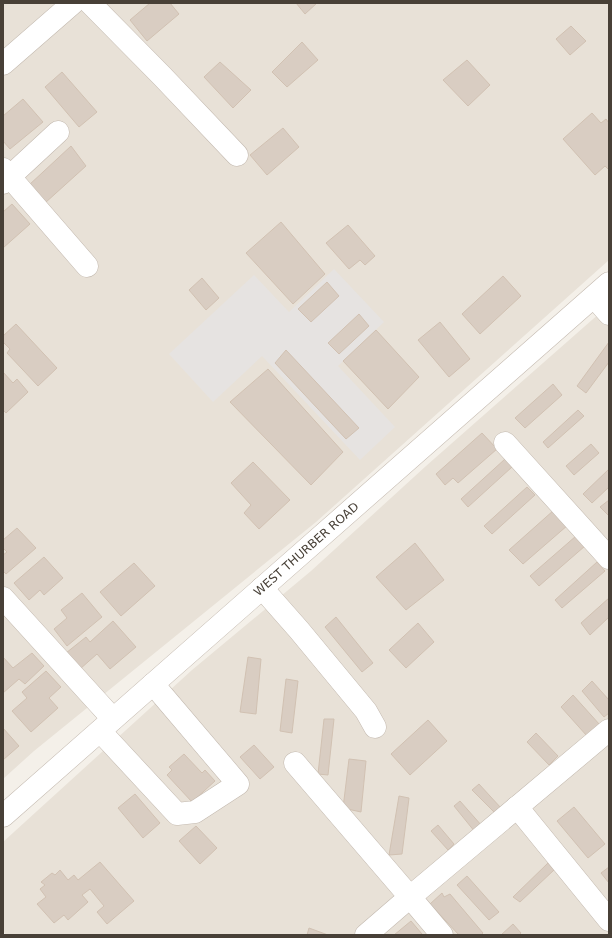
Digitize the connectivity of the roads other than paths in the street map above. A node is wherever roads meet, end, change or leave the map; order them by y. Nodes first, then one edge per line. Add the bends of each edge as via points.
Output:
1 (73, 3) edge
2 (90, 3) edge
3 (3, 64) edge
4 (58, 132) dead end
5 (237, 155) dead end
6 (5, 177) edge
7 (87, 266) dead end
8 (601, 290) edge
9 (609, 314) edge
10 (505, 443) dead end
11 (609, 558) edge
12 (262, 588) junction
13 (3, 598) edge
14 (153, 684) junction
15 (106, 725) junction
16 (375, 727) dead end
17 (609, 730) edge
18 (295, 763) dead end
19 (517, 807) junction
20 (3, 816) edge
21 (410, 897) junction
22 (609, 920) edge
23 (366, 935) edge
24 (442, 935) edge

1 - 3 street
2 - 5 street
4 - 6 street
6 - 7 street
8 - 9 street
8 - 12 street, WEST THURBER ROAD
10 - 11 street
12 - 14 street, WEST THURBER ROAD
12 - 16 street via 366,711
13 - 15 street
14 - 15 street, WEST THURBER ROAD
14 - 15 street via 238,784 196,812 177,814
15 - 20 street, WEST THURBER ROAD
17 - 19 street
18 - 21 street
19 - 21 street
19 - 22 street
21 - 23 street
21 - 24 street

